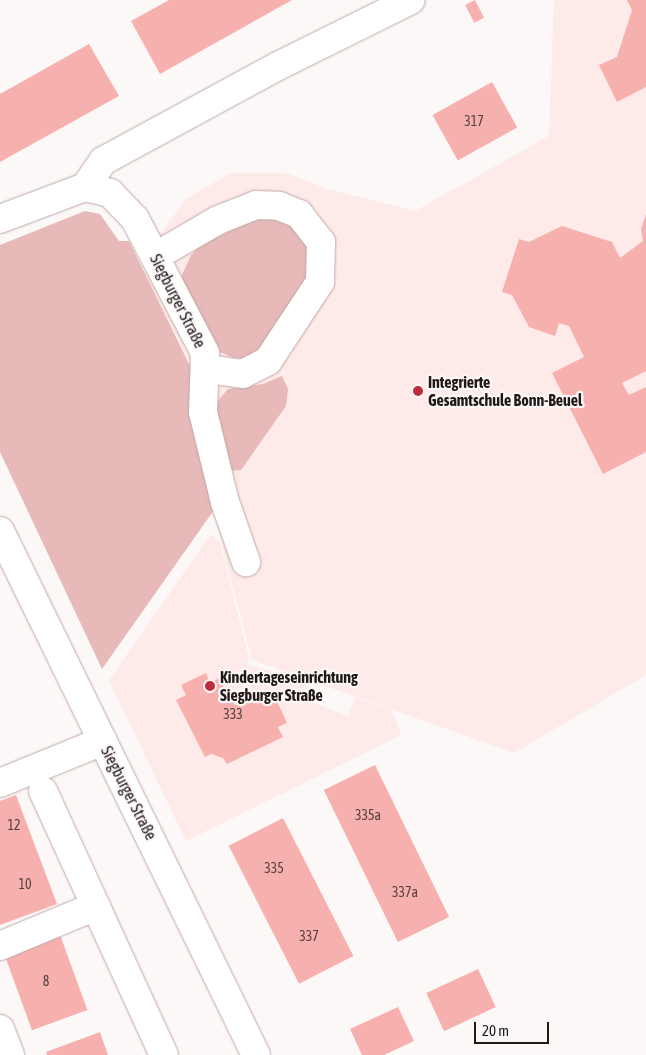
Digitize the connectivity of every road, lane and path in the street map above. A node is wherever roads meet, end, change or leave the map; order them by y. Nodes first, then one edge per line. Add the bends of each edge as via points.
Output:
1 (410, 0) edge
2 (85, 187) junction
3 (0, 219) edge
4 (156, 256) junction
5 (206, 369) junction
6 (0, 531) edge
7 (246, 562) dead end
8 (103, 741) junction
9 (0, 783) edge
10 (43, 791) dead end
11 (96, 906) junction
12 (0, 946) edge
13 (0, 1029) edge
14 (10, 1055) edge
15 (164, 1055) edge
16 (256, 1055) edge

1 - 2 main road via 278,66 103,161
2 - 3 main road
2 - 4 main road, Siegburger Straße via 110,193 125,208
4 - 5 main road, Siegburger Straße via 205,354
4 - 5 main road via 218,220 256,204 279,206 300,214 321,242 320,282 268,361 243,374
5 - 7 main road, Siegburger Straße via 203,412 225,502
6 - 8 main road, Siegburger Straße
8 - 9 main road
8 - 16 main road, Siegburger Straße
10 - 11 main road
11 - 12 main road
11 - 15 main road
13 - 14 main road

